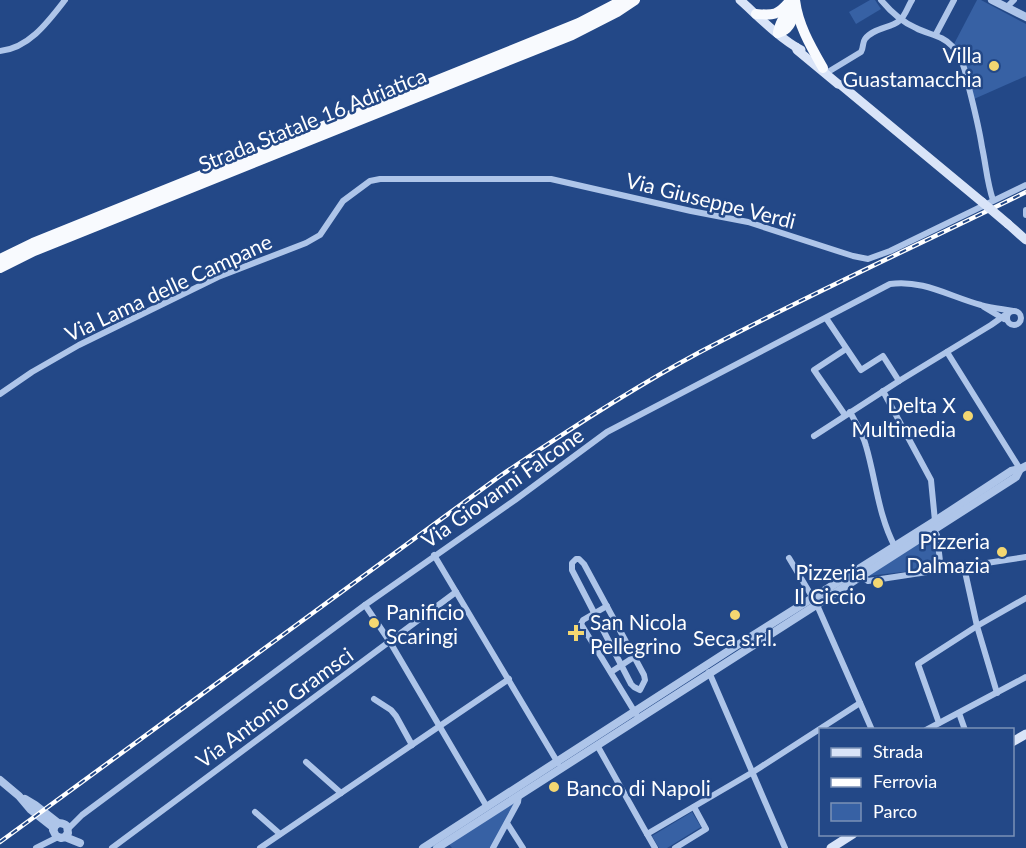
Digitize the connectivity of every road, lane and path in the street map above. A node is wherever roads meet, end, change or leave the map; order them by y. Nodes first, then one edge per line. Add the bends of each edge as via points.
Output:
1 (65, 0) edge
2 (610, 0) edge
3 (623, 0) edge
4 (635, 0) edge
5 (645, 0) edge
6 (740, 0) edge
7 (881, 0) edge
8 (912, 0) edge
9 (954, 0) edge
10 (992, 0) edge
11 (1014, 0) edge
12 (792, 3) edge
13 (1007, 7) junction
14 (617, 12) junction
15 (756, 14) junction
16 (1026, 17) edge
17 (901, 20) junction
18 (778, 33) junction
19 (936, 34) junction
20 (520, 46) junction
21 (796, 47) junction
22 (0, 51) edge
23 (826, 70) junction
24 (841, 85) junction
25 (370, 181) joint
26 (1026, 185) edge
27 (993, 200) junction
28 (1026, 240) edge
29 (0, 259) edge
30 (0, 268) edge
31 (981, 305) junction
32 (1026, 312) edge
33 (1009, 316) junction
34 (826, 318) junction
35 (1023, 323) edge
36 (991, 325) junction
37 (846, 349) junction
38 (947, 352) junction
39 (899, 381) junction
40 (883, 391) junction
41 (0, 394) edge
42 (847, 414) junction
43 (814, 436) dead end
44 (1023, 467) edge
45 (933, 525) junction
46 (895, 547) junction
47 (434, 555) junction
48 (1026, 557) edge
49 (789, 558) dead end
50 (964, 567) junction
51 (941, 570) junction
52 (858, 574) junction
53 (456, 592) junction
54 (1026, 598) edge
55 (815, 602) junction
56 (364, 605) junction
57 (607, 606) junction
58 (594, 614) junction
59 (977, 626) junction
60 (390, 642) junction
61 (634, 657) junction
62 (621, 665) junction
63 (708, 670) junction
64 (611, 672) junction
65 (1026, 677) edge
66 (509, 679) junction
67 (640, 690) junction
68 (997, 693) junction
69 (374, 699) dead end
70 (860, 703) junction
71 (650, 707) junction
72 (959, 713) junction
73 (637, 715) junction
74 (939, 723) junction
75 (439, 726) junction
76 (821, 728) edge
77 (872, 728) edge
78 (928, 728) edge
79 (965, 728) edge
80 (819, 729) edge
81 (412, 744) junction
82 (597, 745) junction
83 (306, 762) dead end
84 (559, 765) junction
85 (753, 772) junction
86 (0, 780) edge
87 (342, 793) junction
88 (519, 794) junction
89 (487, 807) junction
90 (694, 807) junction
91 (255, 812) dead end
92 (507, 823) junction
93 (61, 830) junction
94 (280, 834) junction
95 (648, 834) junction
96 (850, 836) edge
97 (447, 841) edge
98 (83, 846) edge
99 (38, 847) edge
100 (112, 848) edge
101 (260, 848) edge
102 (423, 848) edge
103 (437, 848) edge
104 (493, 848) edge
105 (523, 848) edge
106 (655, 848) edge
107 (675, 848) edge
108 (785, 848) edge
109 (831, 848) edge

1 - 22 street via 26,41
2 - 20 highway
3 - 20 highway, Strada Statale 16 Adriatica via 579,23
4 - 14 highway, Strada Statale 16 Adriatica
5 - 14 highway
6 - 15 main road
7 - 17 street
8 - 17 street
9 - 19 street
10 - 13 street
11 - 13 street
12 - 15 highway via 773,15
12 - 18 highway via 791,24
12 - 23 highway via 803,32
13 - 16 street
14 - 30 highway, Strada Statale 16 Adriatica via 572,35
15 - 18 main road
17 - 19 street
17 - 23 street via 868,36 861,52
18 - 21 main road
19 - 27 street via 951,44 964,67
20 - 29 highway, Strada Statale 16 Adriatica
21 - 23 main road
21 - 24 main road
23 - 24 main road
24 - 28 main road, bridge
25 - 27 street, Via Giuseppe Verdi via 551,179 748,222 868,259
25 - 41 street, Via Lama delle Campane via 343,201 320,235 218,277 79,345
26 - 27 street, Via Giuseppe Verdi
31 - 33 street, Via Giovanni Falcone
31 - 33 street, Via Giovanni Falcone
31 - 34 street, Via Giovanni Falcone via 919,284 901,283 890,284
32 - 33 street
33 - 35 street via 1015,325
33 - 35 street via 1021,316
33 - 36 street
33 - 36 street
34 - 37 street
34 - 47 street, Via Giovanni Falcone via 607,432
36 - 38 street
37 - 39 street via 861,370 883,356
37 - 42 street via 814,370
38 - 39 street
38 - 44 street
39 - 40 street
40 - 42 street
40 - 45 street via 932,480
42 - 43 street
42 - 46 street via 865,443 882,516
44 - 45 street via 1011,471
45 - 46 street
45 - 51 street
45 - 52 street
46 - 52 street
47 - 53 street
47 - 56 street, Via Giovanni Falcone
48 - 50 street
49 - 55 street
50 - 51 street
50 - 59 street
51 - 52 street via 867,581
52 - 55 street
53 - 60 street, Via Antonio Gramsci
53 - 66 street
54 - 59 street
55 - 63 street
55 - 70 street
56 - 60 street
56 - 93 street, Via Giovanni Falcone
57 - 58 street
57 - 58 street via 584,564 576,560 571,568
57 - 61 street
58 - 62 street
58 - 64 street via 581,624
59 - 68 street
59 - 74 street via 918,664
60 - 75 street
60 - 100 street, Via Antonio Gramsci
61 - 62 street
61 - 67 street via 645,678
62 - 64 street
62 - 67 street via 631,684
63 - 71 street
63 - 85 street
64 - 73 street
65 - 68 street
66 - 75 street
66 - 84 street
67 - 71 street
68 - 72 street
69 - 81 street via 391,710
70 - 76 street
70 - 77 street
71 - 73 street
72 - 74 street
72 - 79 street
73 - 82 street
73 - 84 street
74 - 78 street
75 - 81 street
75 - 89 street
80 - 85 street
81 - 87 street
82 - 84 street
82 - 95 street
83 - 87 street
84 - 88 street
84 - 89 street
85 - 90 street
85 - 108 street
86 - 93 street
87 - 94 street
88 - 92 street
88 - 97 street
89 - 97 street
90 - 95 street
90 - 107 street via 706,829
91 - 94 street
92 - 104 street
92 - 105 street
93 - 98 street
93 - 99 street, Via Giovanni Falcone
94 - 101 street
95 - 106 street
96 - 109 main road
97 - 102 street
97 - 103 street

